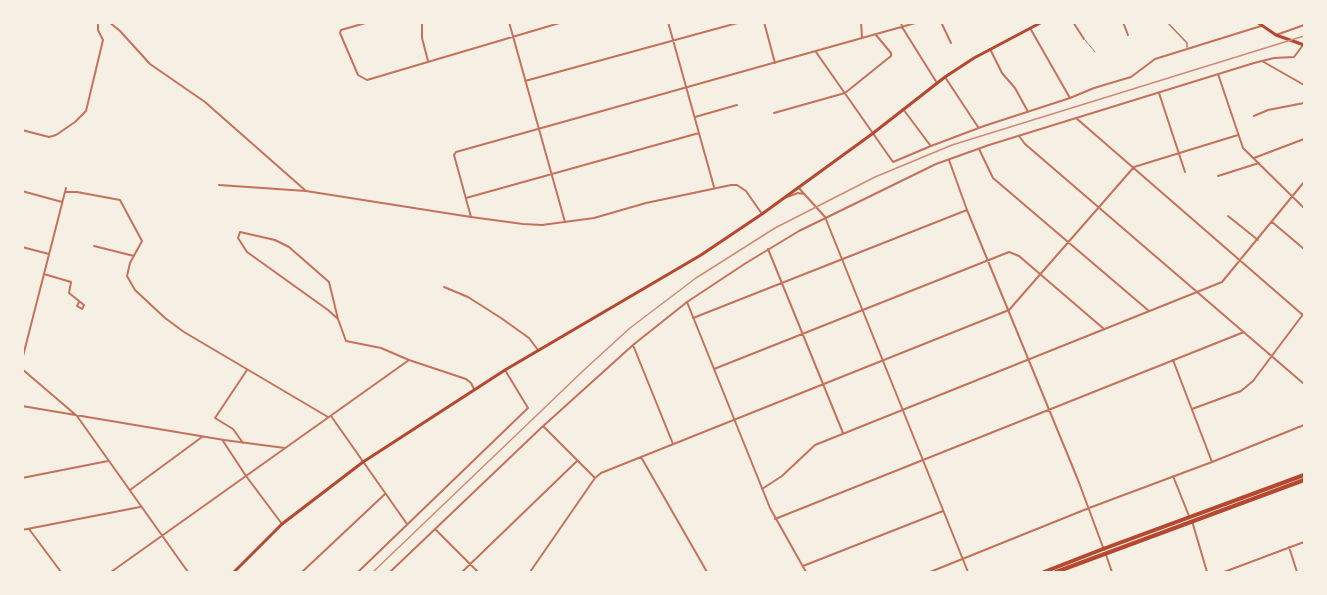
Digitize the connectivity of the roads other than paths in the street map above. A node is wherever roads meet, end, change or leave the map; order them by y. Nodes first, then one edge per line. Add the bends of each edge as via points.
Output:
1 (98, 22) edge
2 (109, 22) edge
3 (369, 22) edge
4 (422, 22) edge
5 (509, 22) edge
6 (562, 22) edge
7 (668, 22) edge
8 (741, 22) edge
9 (764, 22) edge
10 (861, 22) edge
11 (901, 22) edge
12 (919, 22) edge
13 (941, 22) edge
14 (1042, 22) edge
15 (1073, 22) edge
16 (1123, 22) edge
17 (1167, 22) edge
18 (1257, 22) edge
19 (1305, 25) edge
20 (1261, 26) junction
21 (902, 27) junction
22 (1030, 28) junction
23 (876, 35) junction
24 (1128, 35) dead end
25 (1275, 35) junction
26 (513, 37) junction
27 (862, 39) junction
28 (1084, 39) joint
29 (673, 41) junction
30 (951, 43) dead end
31 (1304, 45) edge
32 (990, 49) junction
33 (1187, 49) junction
34 (816, 52) junction
35 (1095, 52) dead end
36 (429, 61) junction
37 (1262, 61) junction
38 (775, 63) junction
39 (1218, 74) junction
40 (945, 77) junction
41 (525, 81) junction
42 (937, 83) junction
43 (1305, 85) edge
44 (687, 88) junction
45 (845, 93) junction
46 (1159, 93) junction
47 (1070, 98) junction
48 (1305, 103) edge
49 (737, 105) dead end
50 (903, 109) junction
51 (1028, 112) junction
52 (774, 113) dead end
53 (1254, 116) dead end
54 (695, 117) junction
55 (1076, 118) junction
56 (978, 128) junction
57 (538, 129) junction
58 (22, 130) edge
59 (699, 133) junction
60 (872, 134) junction
61 (1238, 135) junction
62 (1019, 136) junction
63 (1305, 139) edge
64 (931, 146) junction
65 (979, 149) junction
66 (1179, 153) junction
67 (1253, 158) junction
68 (949, 160) junction
69 (1259, 163) junction
70 (1134, 167) junction
71 (1185, 172) dead end
72 (551, 174) junction
73 (1218, 176) dead end
74 (1305, 182) edge
75 (219, 185) dead end
76 (714, 187) junction
77 (798, 187) junction
78 (22, 191) edge
79 (306, 191) junction
80 (804, 194) junction
81 (1293, 196) junction
82 (784, 197) junction
83 (466, 198) junction
84 (62, 202) junction
85 (1100, 207) junction
86 (1305, 208) edge
87 (967, 210) junction
88 (762, 214) junction
89 (1228, 216) dead end
90 (471, 217) junction
91 (825, 218) junction
92 (565, 222) junction
93 (1272, 222) junction
94 (1258, 240) junction
95 (1068, 242) junction
96 (94, 246) dead end
97 (22, 248) edge
98 (768, 249) junction
99 (1305, 249) edge
100 (49, 254) junction
101 (134, 256) junction
102 (842, 259) junction
103 (988, 260) junction
104 (1240, 260) junction
105 (44, 274) junction
106 (1040, 275) junction
107 (781, 284) junction
108 (444, 287) dead end
109 (1197, 292) junction
110 (80, 302) dead end
111 (687, 302) junction
112 (861, 310) junction
113 (1009, 310) junction
114 (1150, 312) junction
115 (1304, 315) edge
116 (693, 318) junction
117 (338, 319) junction
118 (1104, 329) junction
119 (1244, 332) junction
120 (803, 334) junction
121 (633, 345) junction
122 (538, 350) junction
123 (1272, 356) junction
124 (22, 360) edge
125 (409, 360) junction
126 (882, 360) junction
127 (1029, 360) junction
128 (1173, 360) junction
129 (22, 369) edge
130 (714, 369) junction
131 (247, 370) junction
132 (505, 370) junction
133 (822, 384) junction
134 (1305, 384) edge
135 (474, 389) junction
136 (22, 406) edge
137 (1192, 409) junction
138 (902, 410) junction
139 (1049, 410) junction
140 (77, 416) junction
141 (329, 416) junction
142 (734, 419) junction
143 (1305, 425) edge
144 (543, 426) junction
145 (843, 433) junction
146 (202, 437) junction
147 (224, 440) junction
148 (243, 442) junction
149 (673, 444) junction
150 (285, 448) junction
151 (641, 457) junction
152 (922, 460) junction
153 (108, 461) junction
154 (577, 461) junction
155 (363, 462) junction
156 (1212, 462) junction
157 (246, 476) junction
158 (1173, 476) junction
159 (1305, 477) edge
160 (22, 478) edge
161 (595, 478) junction
162 (762, 489) junction
163 (129, 490) junction
164 (385, 494) junction
165 (141, 507) junction
166 (1089, 508) junction
167 (943, 511) junction
168 (775, 519) junction
169 (1191, 519) junction
170 (282, 524) junction
171 (407, 524) junction
172 (29, 529) junction
173 (435, 529) junction
174 (22, 530) edge
175 (162, 536) junction
176 (1305, 542) edge
177 (1289, 547) junction
178 (1104, 551) junction
179 (962, 560) junction
180 (470, 564) junction
181 (802, 566) junction
182 (61, 573) edge
183 (111, 573) edge
184 (188, 573) edge
185 (234, 573) edge
186 (302, 573) edge
187 (358, 573) edge
188 (390, 573) edge
189 (462, 573) edge
190 (478, 573) edge
191 (530, 573) edge
192 (707, 573) edge
193 (806, 573) edge
194 (930, 573) edge
195 (968, 573) edge
196 (1044, 573) edge
197 (1056, 573) edge
198 (1112, 573) edge
199 (1207, 573) edge
200 (1224, 573) edge
201 (1297, 573) edge

1 - 58 street via 103,40 86,111 56,135
2 - 79 street via 150,64 205,102
3 - 36 street via 340,33 363,80
4 - 36 street
5 - 26 street
6 - 26 street
7 - 29 street
8 - 29 street
9 - 38 street
10 - 27 street
11 - 21 street
12 - 21 street
13 - 30 street
14 - 22 main road
15 - 28 street
16 - 24 street
17 - 33 street via 1187,43
18 - 20 main road
19 - 25 street
20 - 25 main road
20 - 33 street
21 - 23 street
21 - 42 street
22 - 32 main road
22 - 47 street
23 - 27 street
23 - 45 street via 891,56
25 - 31 main road
26 - 36 street
26 - 41 street
27 - 34 street
28 - 35 lane
29 - 41 street
29 - 44 street
31 - 37 street via 1294,57
32 - 40 main road
32 - 51 street
33 - 47 street via 1155,59 1131,77
34 - 38 street
34 - 45 street
37 - 39 street
37 - 43 street
38 - 44 street
39 - 46 street
39 - 61 street
40 - 42 main road
40 - 56 street
41 - 57 street
42 - 50 main road
44 - 54 street
44 - 57 street
45 - 52 street
45 - 60 street
46 - 55 street
46 - 66 street
47 - 51 street
48 - 53 street
49 - 54 street
50 - 60 main road
50 - 64 street
51 - 56 street
54 - 59 street
55 - 62 street
55 - 70 street
56 - 64 street
57 - 72 street
57 - 83 street via 456,152
59 - 72 street
59 - 76 street
60 - 64 street via 893,162
60 - 77 main road
61 - 66 street
61 - 67 street
62 - 65 street
62 - 85 street
63 - 67 street
65 - 68 street
65 - 95 street via 993,178
66 - 70 street
66 - 71 street
67 - 69 street
68 - 87 street
68 - 91 street
69 - 73 street
69 - 81 street
70 - 85 street
70 - 104 street
72 - 83 street
72 - 92 street
74 - 81 street
75 - 79 street
76 - 88 street via 742,187
76 - 92 street
77 - 80 street
77 - 82 main road
78 - 84 street
79 - 90 street
80 - 82 street
80 - 91 street
81 - 86 street
81 - 93 street
82 - 88 main road
83 - 90 street
84 - 100 street
84 - 101 street via 66,190 120,200 142,237
85 - 95 street
85 - 109 street
87 - 102 street
87 - 103 street
88 - 122 main road via 673,272
89 - 94 street
90 - 92 street via 523,224
91 - 98 street
91 - 102 street
93 - 94 street
93 - 99 street
94 - 104 street
95 - 106 street
95 - 114 street
96 - 101 street
97 - 100 street
98 - 107 street
98 - 111 street
100 - 105 street
101 - 131 street via 127,276 135,290 180,330
102 - 107 street
102 - 112 street
103 - 106 street via 1012,253
103 - 112 street
103 - 113 street
104 - 109 street via 1222,282
104 - 115 street
105 - 110 street via 70,282 69,293
105 - 124 street
106 - 113 street
106 - 118 street
107 - 116 street
107 - 120 street
108 - 122 street via 501,318 529,338
109 - 114 street
109 - 119 street
111 - 116 street
111 - 121 street
112 - 120 street
112 - 126 street
113 - 126 street
113 - 127 street
114 - 118 street
115 - 123 street
116 - 130 street
117 - 117 street via 247,252 238,238 240,232 289,247 329,282
117 - 125 street via 346,341 381,348
118 - 127 street
119 - 123 street
119 - 128 street
120 - 130 street
120 - 133 street
121 - 144 street
121 - 149 street
122 - 132 main road
123 - 134 street
123 - 137 street via 1241,391
125 - 135 street via 471,382
125 - 141 street
126 - 133 street
126 - 138 street
127 - 138 street
127 - 139 street
128 - 137 street
128 - 139 street
129 - 140 street
130 - 142 street
131 - 141 street
131 - 148 street via 215,418 233,429
132 - 135 main road
132 - 171 street via 528,408
133 - 142 street
133 - 145 street
135 - 155 main road
136 - 140 street
137 - 156 street
138 - 145 street
138 - 152 street
139 - 152 street
139 - 166 street
140 - 146 street
140 - 153 street
141 - 150 street
141 - 155 street
142 - 149 street
142 - 162 street
143 - 156 street
144 - 154 street
144 - 173 street
145 - 162 street via 815,445
146 - 147 street
146 - 163 street
147 - 148 street
147 - 157 street
148 - 150 street
149 - 151 street
150 - 157 street
151 - 161 street
151 - 192 street
152 - 167 street
152 - 168 street
153 - 160 street
153 - 163 street
154 - 161 street
154 - 180 street
155 - 164 street
155 - 170 main road
156 - 158 street
157 - 170 street
157 - 175 street
158 - 166 street
158 - 169 street
159 - 169 highway
161 - 191 street
162 - 168 street
163 - 165 street
164 - 171 street
164 - 186 street
165 - 172 street
165 - 175 street
166 - 178 street
166 - 179 street
167 - 179 street
167 - 181 street
168 - 181 street
169 - 178 highway
169 - 199 street
170 - 185 main road
171 - 187 street
172 - 174 street
172 - 182 street
173 - 180 street
173 - 188 street
175 - 183 street
175 - 184 street
176 - 177 street
177 - 200 street
177 - 201 street
178 - 196 highway
178 - 197 highway
178 - 198 street
179 - 194 street
179 - 195 street
180 - 189 street
180 - 190 street
181 - 193 street

